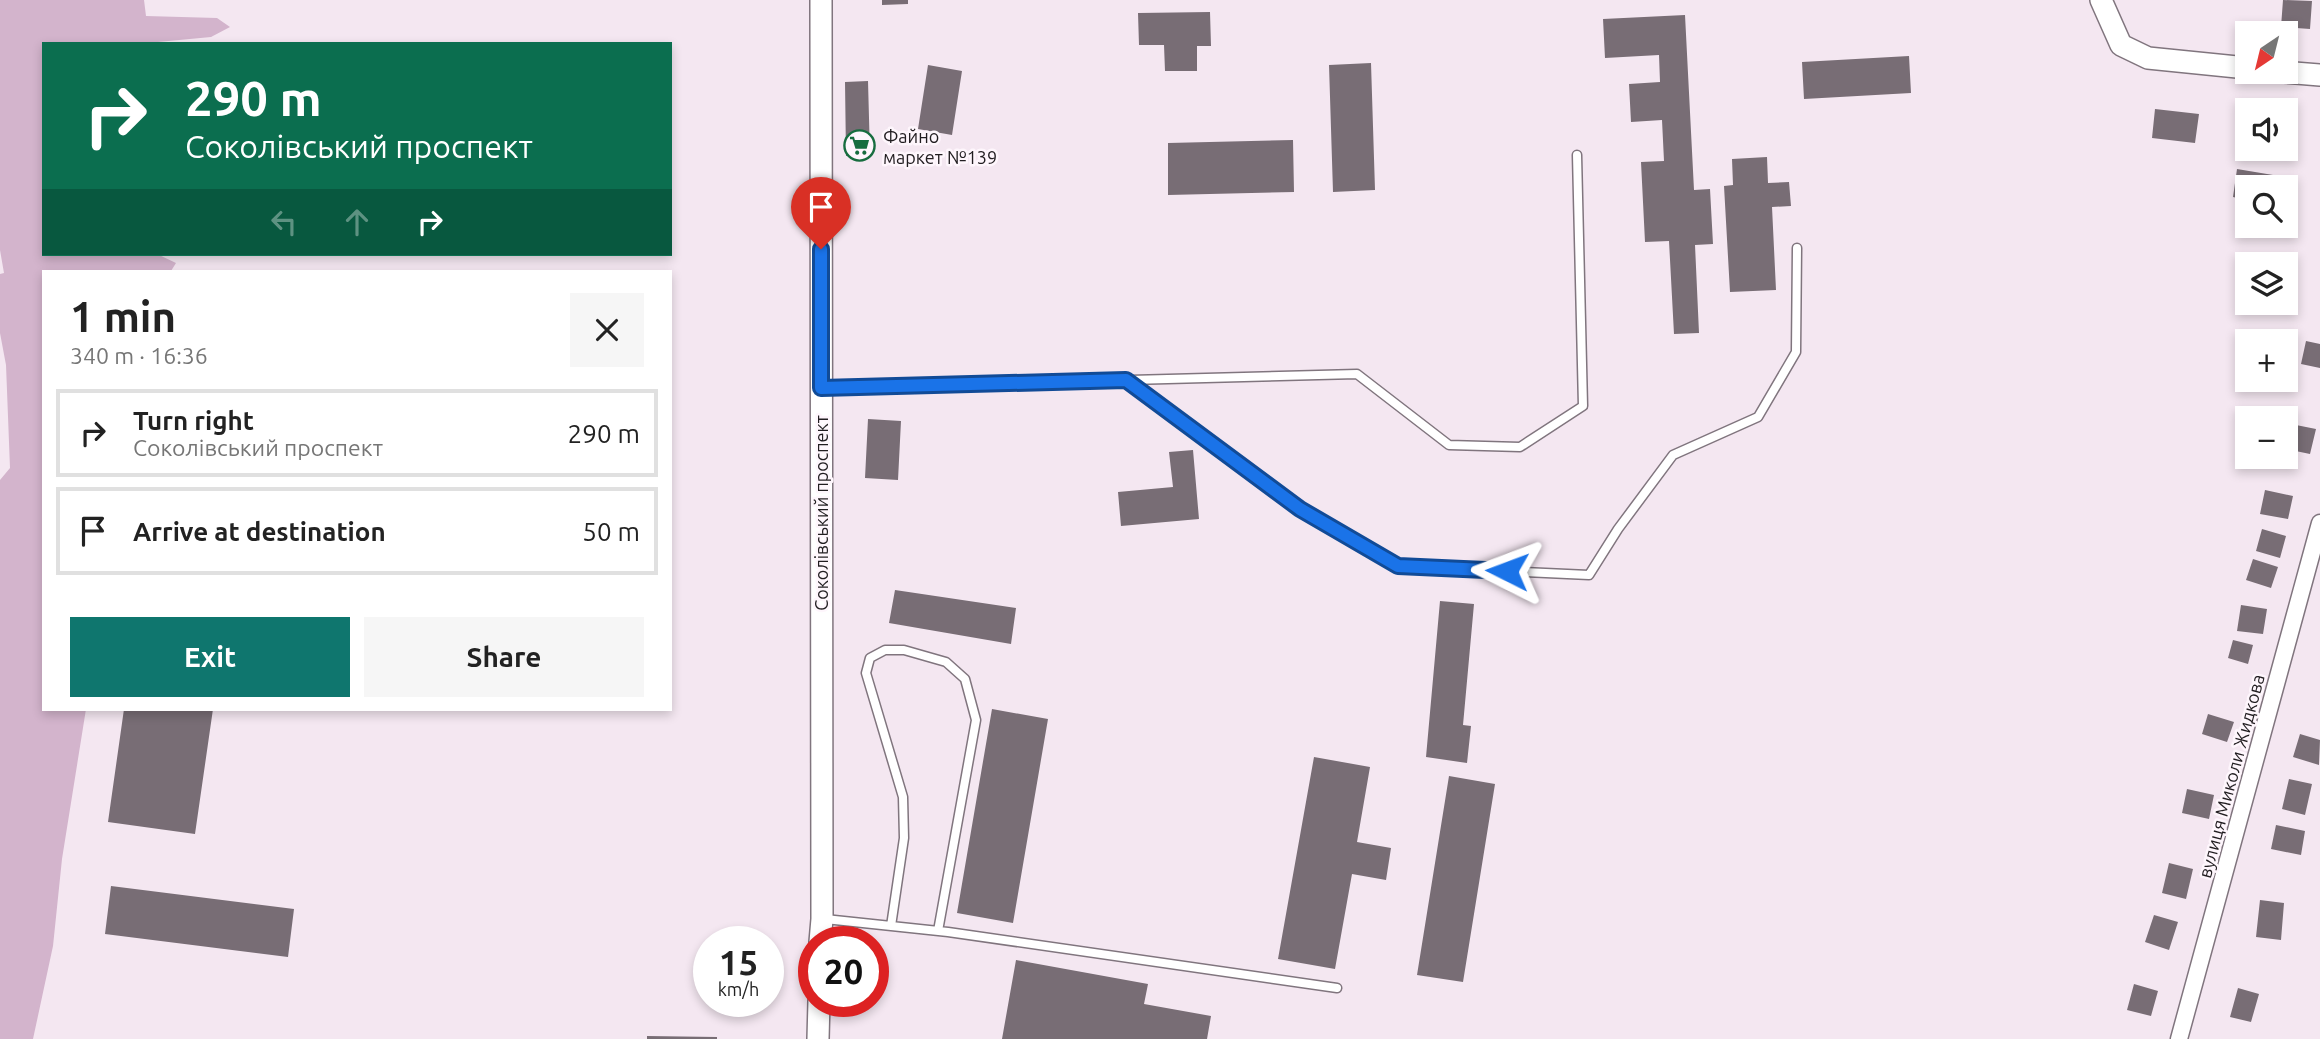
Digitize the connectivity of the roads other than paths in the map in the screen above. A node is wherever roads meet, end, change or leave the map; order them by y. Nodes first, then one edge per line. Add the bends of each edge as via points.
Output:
1 (821, 0) edge
2 (2101, 0) edge
3 (2235, 67) edge
4 (2298, 73) edge
5 (2320, 75) edge
6 (1577, 155) dead end
7 (1797, 248) dead end
8 (1126, 380) junction
9 (821, 388) junction
10 (2320, 523) edge
11 (822, 919) junction
12 (821, 926) edge
13 (891, 926) junction
14 (938, 931) junction
15 (1337, 988) dead end
16 (819, 1017) edge
17 (818, 1039) edge
18 (2179, 1039) edge

1 - 9 street, Соколівський проспект
2 - 3 street via 2121,45 2148,58
4 - 5 street
6 - 8 lane via 1583,406 1520,447 1449,445 1357,374
7 - 8 lane via 1796,352 1758,417 1673,455 1589,575 1398,566 1300,509
8 - 9 lane
9 - 11 street, Соколівський проспект
10 - 18 street, вулиця Миколи Жидкова
11 - 12 street, Соколівський проспект
11 - 13 lane
13 - 14 lane
13 - 14 lane via 904,838 903,797 866,673 870,658 885,650 904,650 946,662 965,679 976,720
14 - 15 lane
16 - 17 street

